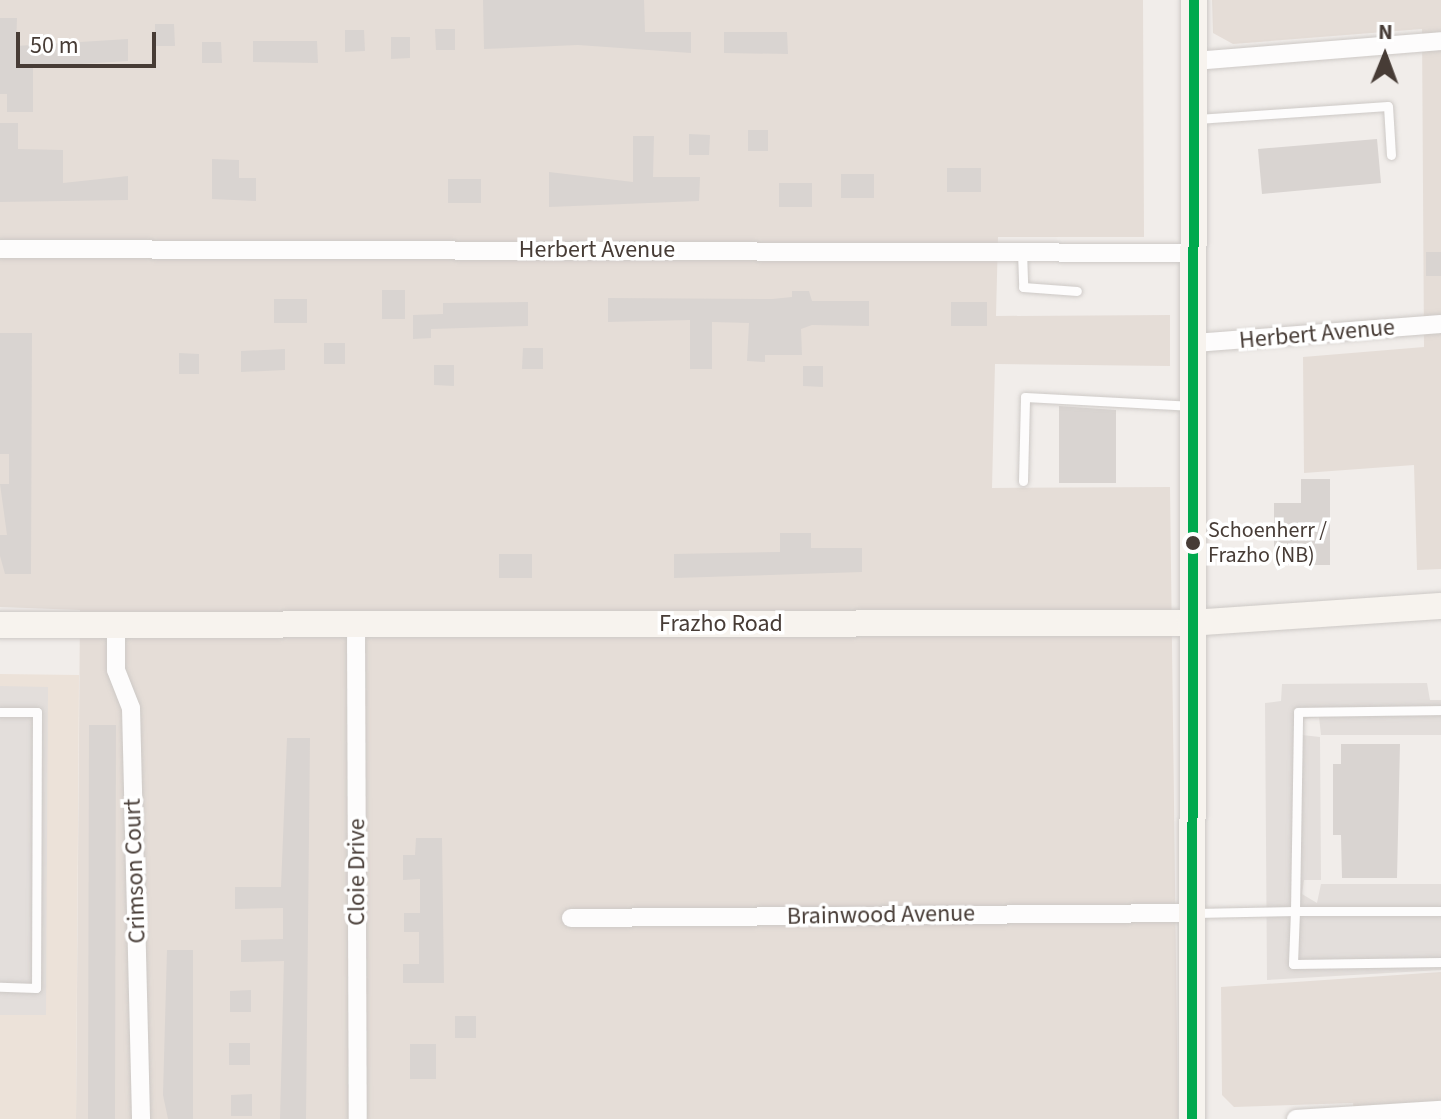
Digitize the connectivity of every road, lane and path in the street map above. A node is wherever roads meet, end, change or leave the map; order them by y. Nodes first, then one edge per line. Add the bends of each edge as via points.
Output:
1 (1194, 0) edge
2 (1441, 41) edge
3 (1194, 61) junction
4 (1194, 119) junction
5 (1391, 155) dead end
6 (0, 249) edge
7 (1022, 251) junction
8 (1195, 253) junction
9 (1077, 291) dead end
10 (1441, 324) edge
11 (1194, 343) junction
12 (1191, 406) junction
13 (1023, 481) dead end
14 (1441, 606) edge
15 (1190, 623) junction
16 (0, 625) edge
17 (116, 625) junction
18 (356, 625) junction
19 (1441, 710) edge
20 (0, 712) edge
21 (1295, 911) junction
22 (1441, 911) edge
23 (1191, 913) junction
24 (571, 918) dead end
25 (1441, 962) edge
26 (0, 987) edge
27 (1441, 1110) edge
28 (141, 1119) edge
29 (358, 1119) edge
30 (1192, 1119) edge
31 (1296, 1119) edge

1 - 3 street
2 - 3 street
3 - 4 street
4 - 5 lane via 1388,106
4 - 8 street
6 - 7 street, Herbert Avenue
7 - 8 street, Herbert Avenue
7 - 9 lane via 1023,287
8 - 11 street
10 - 11 street, Herbert Avenue
11 - 12 street
12 - 13 lane via 1025,397
12 - 15 street
14 - 15 street, Frazho Road
15 - 18 street, Frazho Road
15 - 23 street
16 - 17 street, Frazho Road
17 - 18 street, Frazho Road
17 - 28 street, Crimson Court via 116,670 131,708
18 - 29 street, Cloie Drive
19 - 21 lane via 1298,712
20 - 26 lane via 37,712 36,988
21 - 22 lane
21 - 23 lane
21 - 25 lane via 1293,964
23 - 24 street, Brainwood Avenue
23 - 30 street
27 - 31 street

